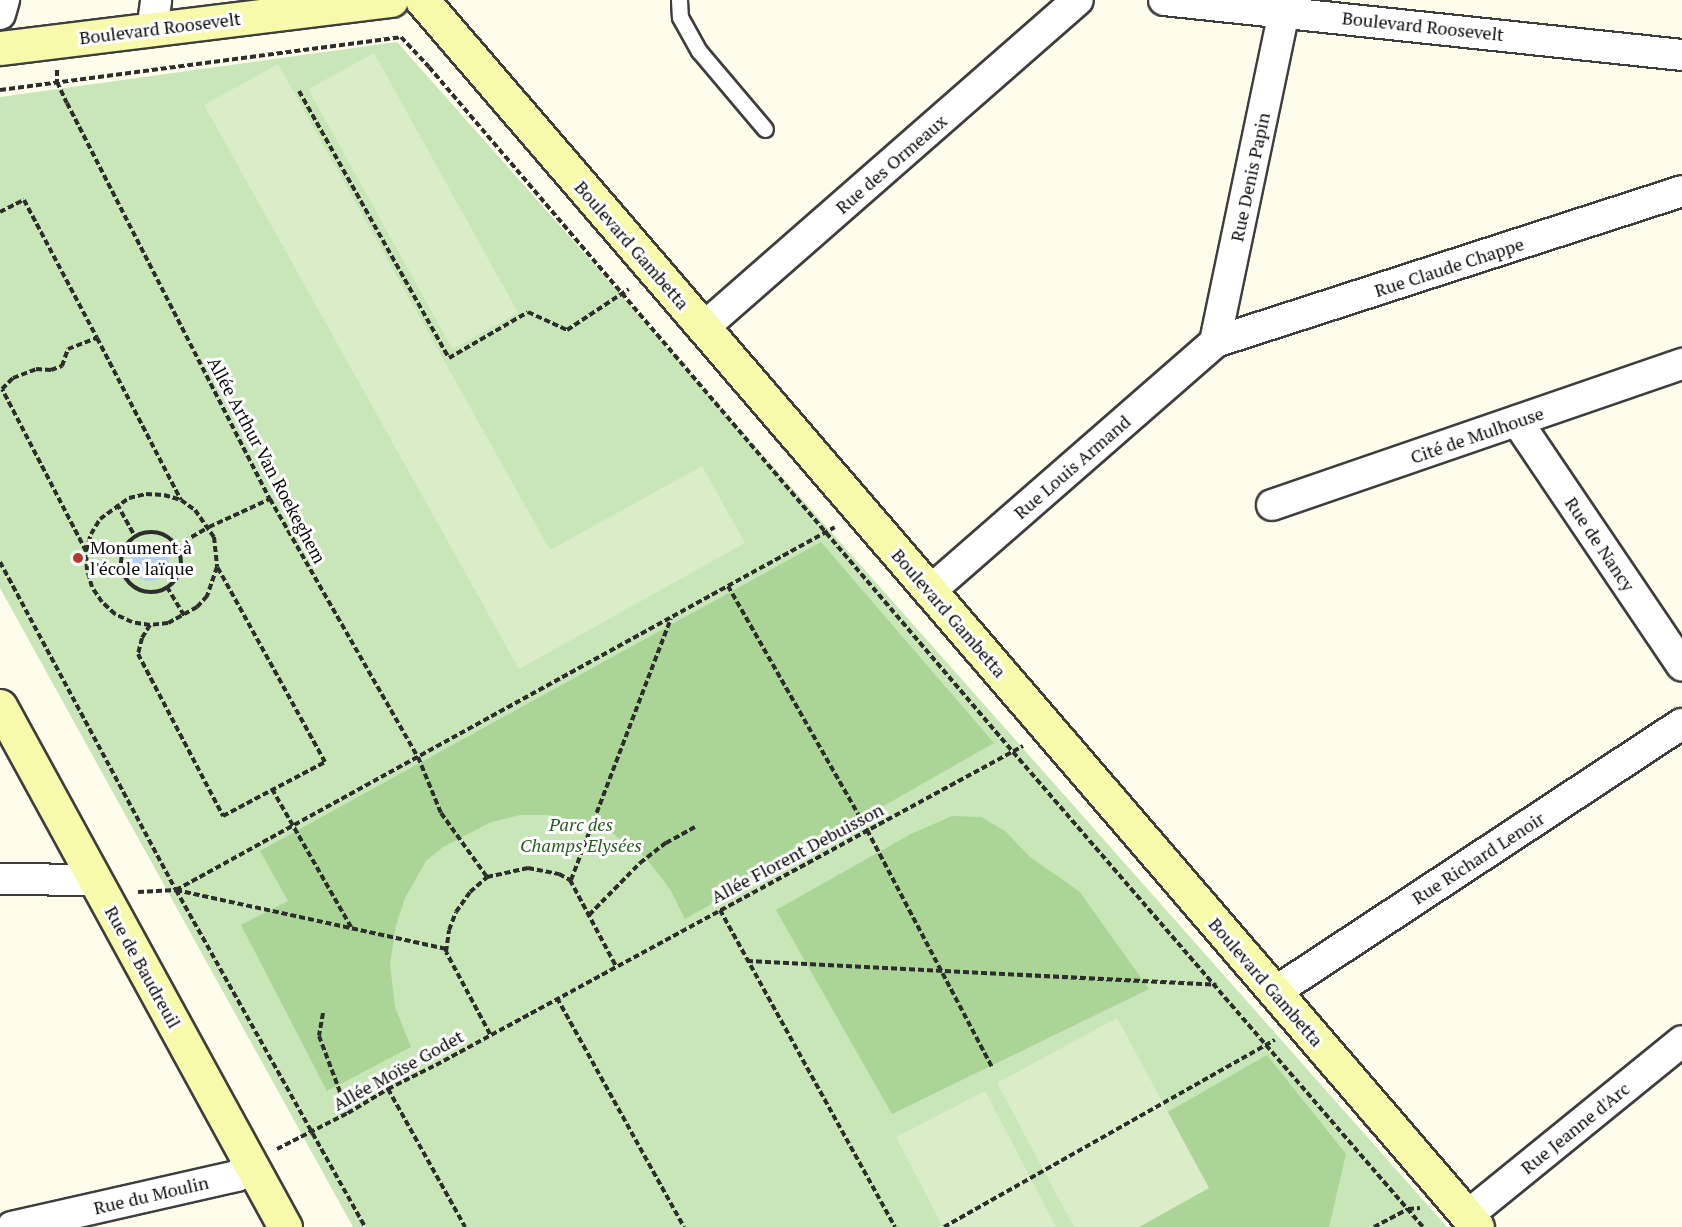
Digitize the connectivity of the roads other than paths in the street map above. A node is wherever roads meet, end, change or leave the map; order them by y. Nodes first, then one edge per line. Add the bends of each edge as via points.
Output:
1 (4, 0) edge
2 (391, 0) edge
3 (422, 0) edge
4 (679, 0) edge
5 (1078, 0) edge
6 (1164, 0) edge
7 (1284, 11) junction
8 (0, 14) edge
9 (154, 15) edge
10 (0, 48) edge
11 (1682, 55) edge
12 (765, 129) dead end
13 (1682, 191) edge
14 (703, 328) junction
15 (1215, 342) junction
16 (1682, 364) edge
17 (1517, 421) junction
18 (1272, 505) dead end
19 (930, 591) junction
20 (1682, 666) edge
21 (0, 706) edge
22 (1682, 724) edge
23 (0, 879) edge
24 (103, 894) junction
25 (1275, 992) junction
26 (1682, 1041) edge
27 (250, 1163) junction
28 (1464, 1212) edge
29 (12, 1227) edge
30 (285, 1227) edge

1 - 8 street
2 - 9 main road, Boulevard Roosevelt
3 - 14 main road, Boulevard Gambetta
4 - 12 lane via 680,17 699,51
5 - 14 street, Rue des Ormeaux
6 - 7 street, Boulevard Roosevelt
7 - 11 street, Boulevard Roosevelt
7 - 15 street, Rue Denis Papin
9 - 10 main road, Boulevard Roosevelt via 54,41
13 - 15 street, Rue Claude Chappe
14 - 19 main road, Boulevard Gambetta
15 - 19 street, Rue Louis Armand
16 - 17 street, Cité de Mulhouse
17 - 18 street, Cité de Mulhouse
17 - 20 street, Rue de Nancy
19 - 25 main road, Boulevard Gambetta
21 - 24 main road, Rue de Baudreuil
22 - 25 street, Rue Richard Lenoir
23 - 24 street
24 - 27 main road, Rue de Baudreuil
25 - 28 main road, Boulevard Gambetta
26 - 28 street, Rue Jeanne d'Arc
27 - 29 street, Rue du Moulin via 237,1176
27 - 30 main road, Rue de Baudreuil

